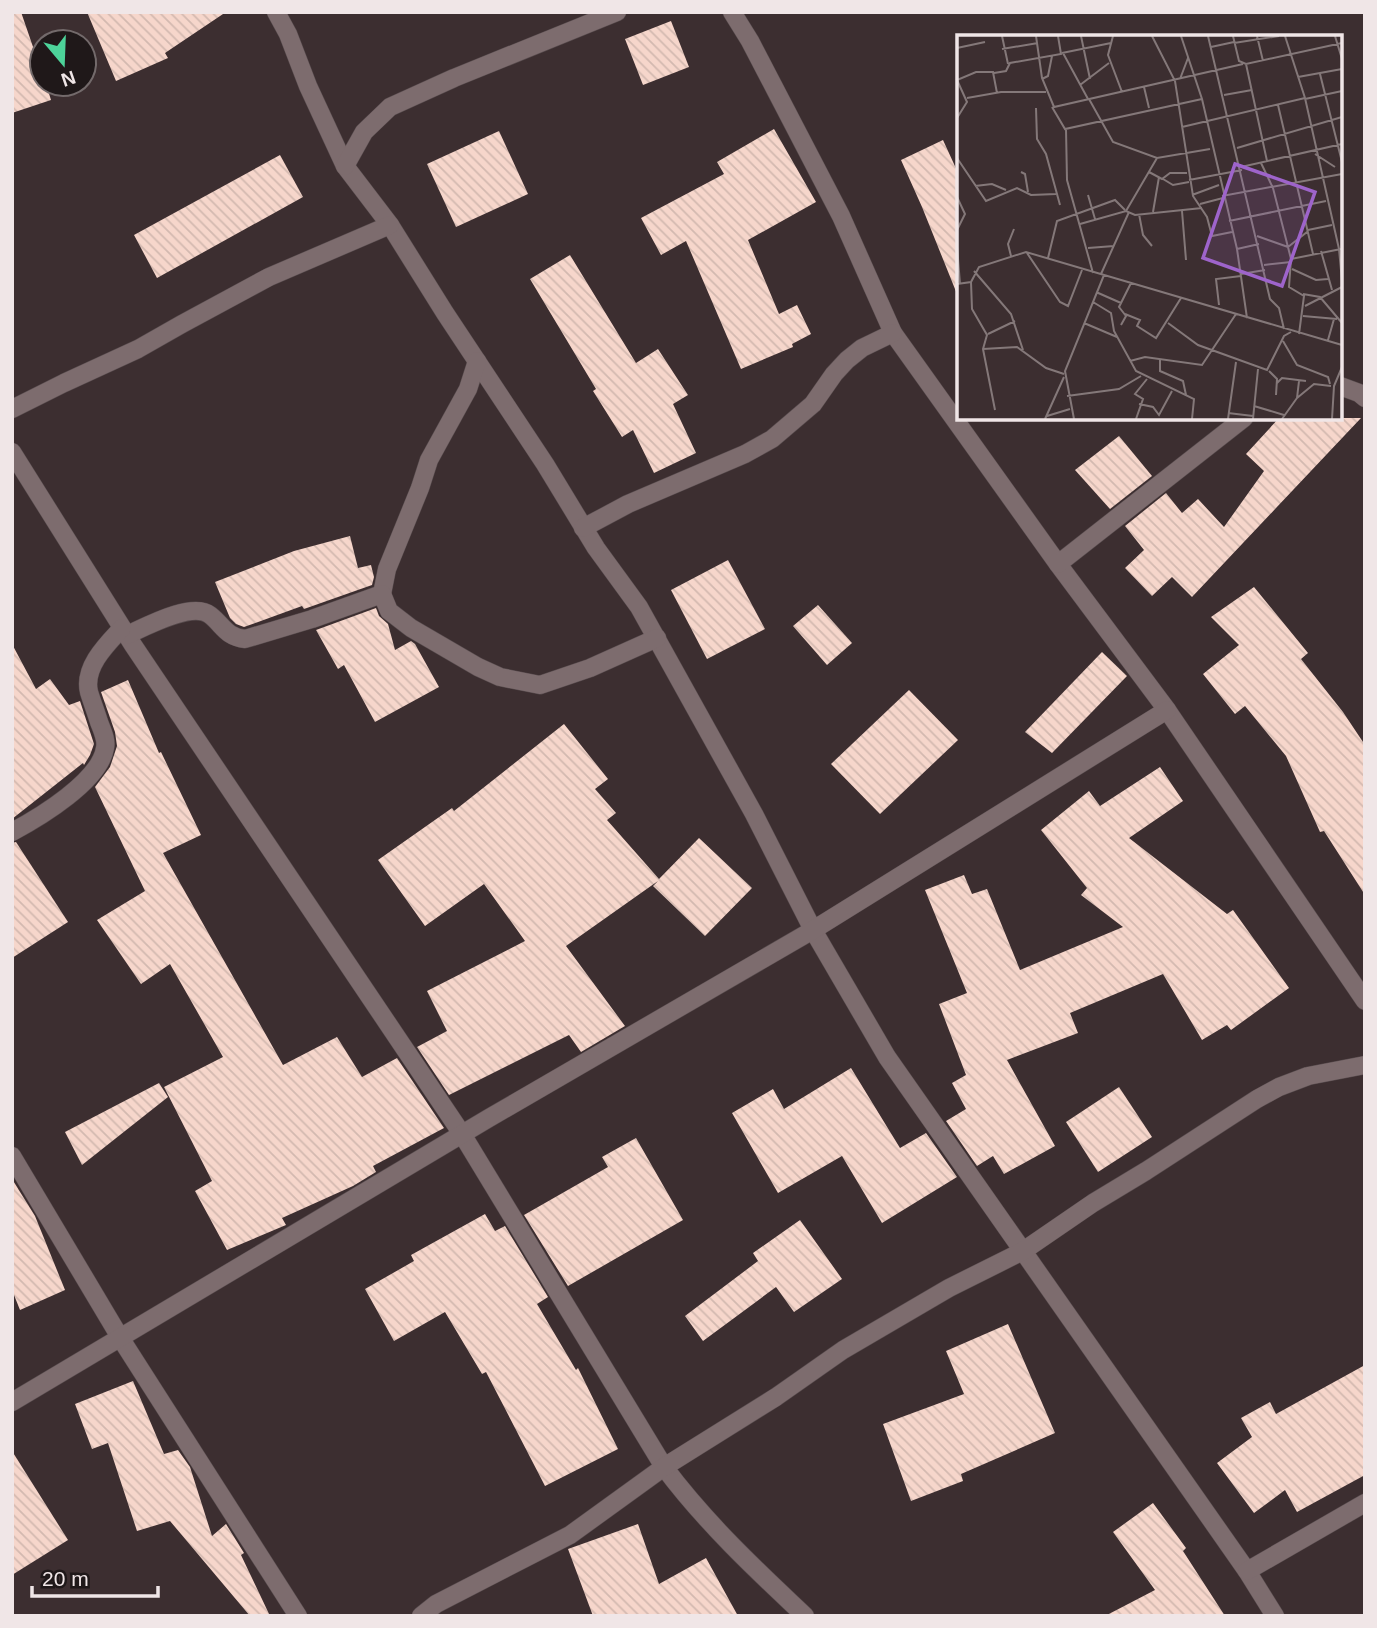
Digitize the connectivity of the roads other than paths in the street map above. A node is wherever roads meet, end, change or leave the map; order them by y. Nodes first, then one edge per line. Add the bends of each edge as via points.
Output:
1 (276, 12) edge
2 (617, 12) edge
3 (732, 12) edge
4 (345, 166) junction
5 (390, 225) junction
6 (893, 334) junction
7 (477, 361) junction
8 (1342, 387) edge
9 (1365, 398) edge
10 (12, 409) edge
11 (1241, 420) edge
12 (13, 456) edge
13 (583, 528) junction
14 (1058, 564) junction
15 (382, 594) junction
16 (125, 631) junction
17 (657, 638) junction
18 (1167, 710) junction
19 (12, 832) edge
20 (813, 930) junction
21 (1365, 1001) edge
22 (1365, 1065) edge
23 (462, 1134) junction
24 (12, 1156) edge
25 (1023, 1251) junction
26 (121, 1339) junction
27 (12, 1402) edge
28 (664, 1467) junction
29 (1365, 1503) edge
30 (1247, 1571) junction
31 (1268, 1613) edge
32 (298, 1616) edge
33 (421, 1616) edge
34 (805, 1616) edge

1 - 4 street
2 - 4 street via 390,107 364,132
3 - 6 street via 841,216
4 - 5 street
5 - 7 street
5 - 10 street via 269,277 138,349
6 - 13 street via 847,360 813,404 772,439
6 - 14 street
7 - 13 street
7 - 15 street via 468,389 429,460 387,569
8 - 9 street
11 - 14 street
12 - 16 street
13 - 17 street
14 - 18 street
15 - 16 street via 245,639 235,638 202,610
15 - 17 street via 388,611 478,667 540,685
16 - 19 street via 105,647 89,673 88,689 106,745 102,759 93,775
16 - 23 street
17 - 20 street
18 - 20 street
18 - 21 street
20 - 23 street
20 - 25 street via 887,1057
22 - 25 street via 1279,1087
23 - 26 street
23 - 28 street
24 - 26 street
25 - 28 street via 844,1350
25 - 30 street
26 - 27 street
26 - 32 street
28 - 33 street via 570,1535
28 - 34 street via 723,1537
29 - 30 street
30 - 31 street

